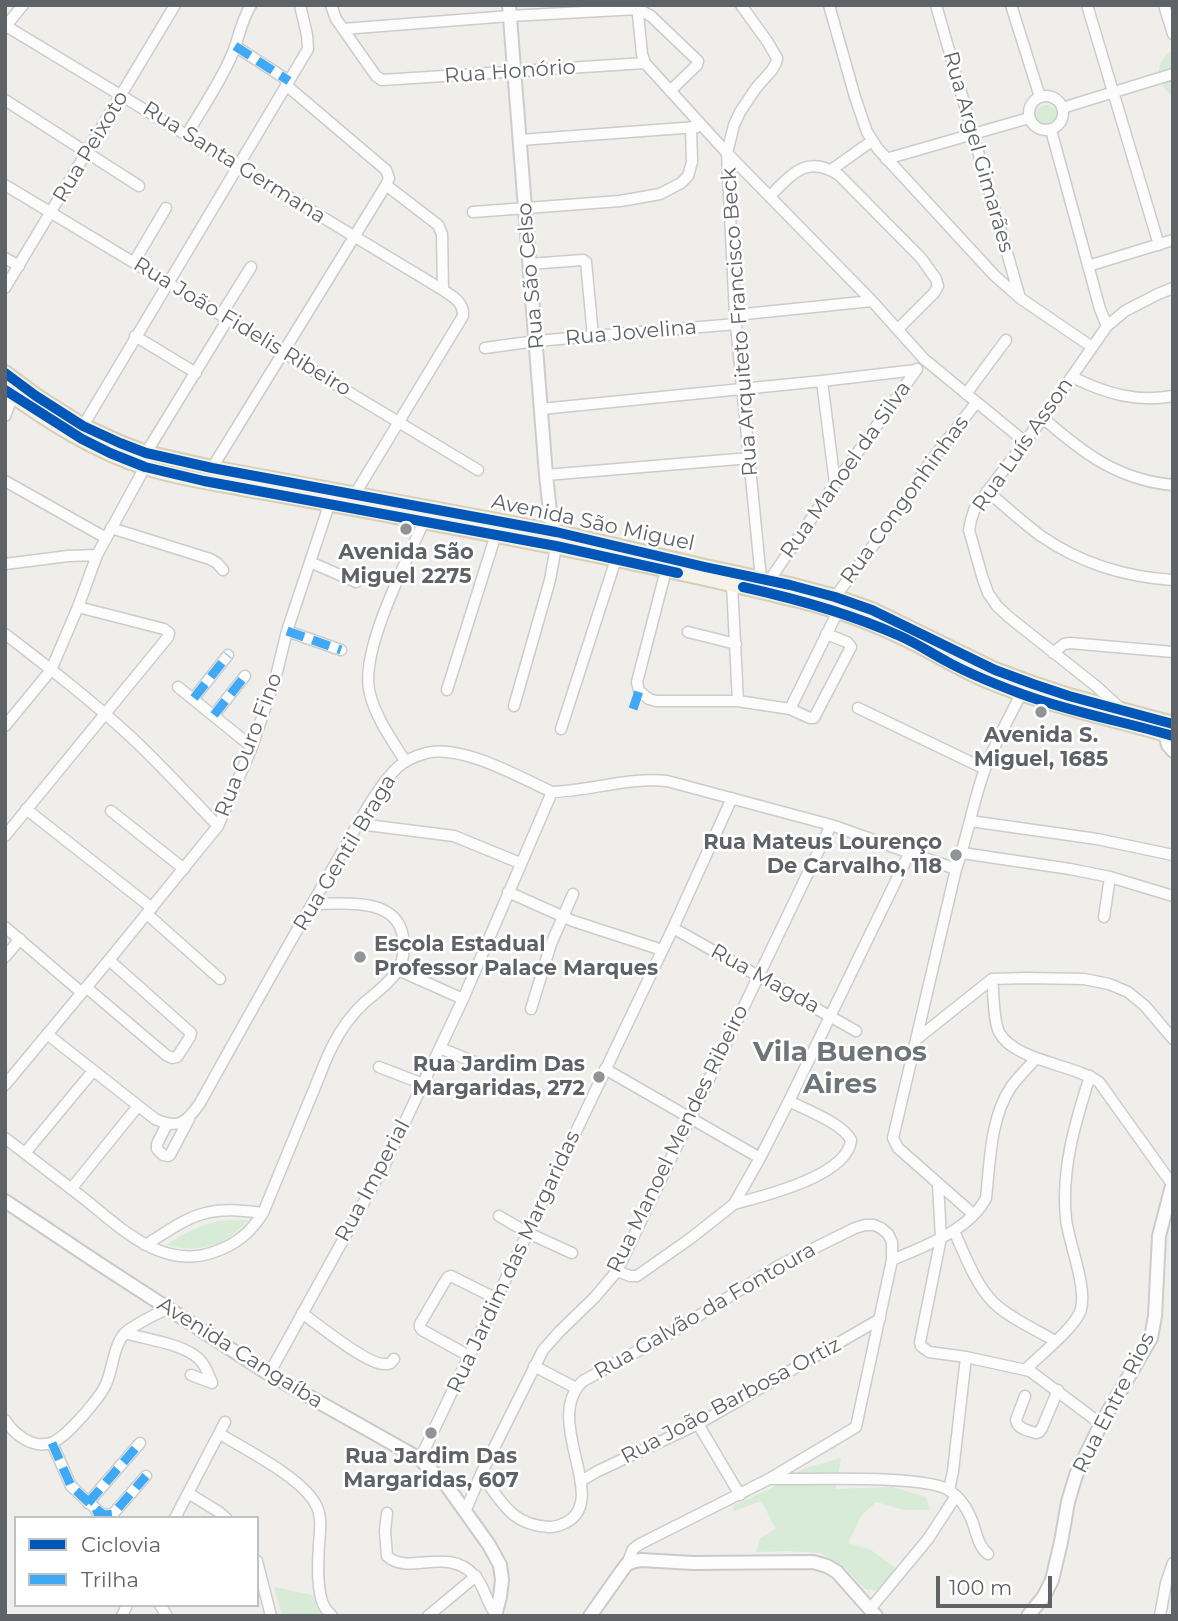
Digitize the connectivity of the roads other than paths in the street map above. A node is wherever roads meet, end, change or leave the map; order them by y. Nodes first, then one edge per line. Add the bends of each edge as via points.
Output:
1 (23, 5) edge
2 (175, 5) edge
3 (251, 5) edge
4 (300, 5) edge
5 (331, 5) edge
6 (829, 5) edge
7 (936, 5) edge
8 (1011, 5) edge
9 (1087, 5) edge
10 (1164, 5) edge
11 (637, 7) edge
12 (745, 7) edge
13 (9, 9) dead end
14 (509, 10) edge
15 (7, 25) edge
16 (343, 29) junction
17 (1173, 34) edge
18 (235, 46) junction
19 (645, 63) junction
20 (515, 72) junction
21 (1173, 74) edge
22 (287, 83) junction
23 (670, 90) junction
24 (1113, 92) junction
25 (122, 94) junction
26 (1040, 97) junction
27 (5, 100) edge
28 (1062, 108) junction
29 (1029, 118) junction
30 (704, 126) junction
31 (691, 127) junction
32 (1051, 130) junction
33 (973, 134) junction
34 (187, 135) junction
35 (520, 140) junction
36 (872, 141) junction
37 (87, 153) junction
38 (727, 153) junction
39 (886, 159) junction
40 (237, 166) junction
41 (831, 170) junction
42 (5, 185) edge
43 (386, 185) junction
44 (139, 186) dead end
45 (770, 196) junction
46 (166, 208) dead end
47 (525, 208) junction
48 (473, 212) dead end
49 (52, 213) junction
50 (354, 237) junction
51 (1173, 240) edge
52 (1159, 245) junction
53 (5, 258) edge
54 (134, 262) junction
55 (529, 264) junction
56 (19, 266) junction
57 (1088, 266) junction
58 (251, 267) dead end
59 (168, 282) junction
60 (5, 288) edge
61 (1173, 288) edge
62 (443, 290) junction
63 (1020, 298) junction
64 (872, 301) junction
65 (225, 317) junction
66 (735, 319) junction
67 (1107, 326) junction
68 (898, 330) junction
69 (135, 336) junction
70 (593, 336) junction
71 (1006, 340) dead end
72 (537, 341) junction
73 (1092, 347) junction
74 (485, 348) dead end
75 (283, 351) junction
76 (924, 359) junction
77 (916, 370) junction
78 (5, 373) edge
79 (196, 373) junction
80 (1072, 376) junction
81 (822, 382) junction
82 (742, 390) junction
83 (9, 393) edge
84 (966, 394) junction
85 (1173, 396) edge
86 (976, 402) junction
87 (541, 408) junction
88 (5, 416) edge
89 (1043, 418) junction
90 (399, 422) junction
91 (83, 426) junction
92 (1024, 441) junction
93 (750, 458) junction
94 (146, 460) junction
95 (212, 468) junction
96 (478, 470) dead end
97 (547, 475) junction
98 (5, 481) edge
99 (835, 484) junction
100 (1173, 485) edge
101 (987, 491) junction
102 (355, 494) junction
103 (329, 505) junction
104 (424, 521) junction
105 (108, 533) junction
106 (496, 534) junction
107 (556, 539) junction
108 (616, 559) junction
109 (95, 560) junction
110 (310, 562) junction
111 (5, 564) edge
112 (223, 570) dead end
113 (666, 570) junction
114 (765, 580) junction
115 (1173, 580) edge
116 (356, 582) dead end
117 (732, 585) junction
118 (836, 604) junction
119 (78, 607) junction
120 (288, 631) junction
121 (688, 632) dead end
122 (5, 634) edge
123 (826, 634) junction
124 (736, 645) junction
125 (341, 650) dead end
126 (1173, 652) edge
127 (1053, 653) junction
128 (228, 655) dead end
129 (51, 670) junction
130 (245, 676) dead end
131 (178, 687) dead end
132 (447, 690) dead end
133 (1021, 694) junction
134 (194, 698) junction
135 (738, 701) junction
136 (514, 706) dead end
137 (858, 708) dead end
138 (790, 709) junction
139 (1123, 711) junction
140 (105, 714) junction
141 (214, 715) junction
142 (5, 726) edge
143 (1168, 728) edge
144 (561, 729) dead end
145 (252, 747) junction
146 (1173, 751) edge
147 (405, 761) junction
148 (985, 769) junction
149 (552, 792) junction
150 (732, 798) junction
151 (26, 810) junction
152 (111, 811) dead end
153 (970, 821) junction
154 (359, 824) junction
155 (831, 825) junction
156 (218, 826) junction
157 (5, 836) edge
158 (963, 849) junction
159 (909, 854) junction
160 (1173, 855) edge
161 (520, 863) junction
162 (184, 869) junction
163 (956, 869) junction
164 (1110, 877) junction
165 (508, 892) junction
166 (573, 894) dead end
167 (1171, 898) edge
168 (312, 904) junction
169 (150, 911) junction
170 (563, 917) junction
171 (1104, 917) dead end
172 (5, 927) edge
173 (673, 928) junction
174 (20, 939) junction
175 (662, 950) junction
176 (5, 957) edge
177 (109, 960) junction
178 (398, 971) junction
179 (759, 976) junction
180 (220, 979) dead end
181 (992, 979) junction
182 (84, 991) junction
183 (463, 999) junction
184 (531, 1010) dead end
185 (830, 1016) junction
186 (856, 1031) dead end
187 (47, 1034) junction
188 (917, 1038) junction
189 (1173, 1039) edge
190 (440, 1048) junction
191 (1036, 1058) junction
192 (379, 1067) dead end
193 (487, 1067) dead end
194 (605, 1069) junction
195 (93, 1072) junction
196 (1090, 1076) junction
197 (423, 1084) junction
198 (5, 1085) edge
199 (789, 1101) junction
200 (138, 1106) junction
201 (190, 1118) junction
202 (691, 1118) junction
203 (167, 1124) junction
204 (5, 1138) edge
205 (25, 1153) junction
206 (760, 1158) junction
207 (1173, 1183) edge
208 (938, 1184) junction
209 (71, 1189) junction
210 (5, 1201) edge
211 (734, 1204) junction
212 (263, 1213) junction
213 (973, 1214) junction
214 (499, 1216) dead end
215 (954, 1231) junction
216 (528, 1233) junction
217 (942, 1238) junction
218 (145, 1245) junction
219 (572, 1253) dead end
220 (892, 1260) junction
221 (617, 1271) junction
222 (497, 1299) junction
223 (168, 1308) junction
224 (302, 1313) junction
225 (880, 1319) junction
226 (125, 1334) junction
227 (1055, 1341) junction
228 (469, 1356) junction
229 (966, 1357) junction
230 (394, 1359) dead end
231 (534, 1366) junction
232 (1026, 1369) junction
233 (269, 1374) junction
234 (191, 1375) dead end
235 (576, 1388) junction
236 (1058, 1390) junction
237 (1025, 1396) dead end
238 (225, 1422) dead end
239 (698, 1424) junction
240 (1101, 1424) junction
241 (7, 1427) edge
242 (219, 1434) junction
243 (52, 1443) junction
244 (140, 1443) dead end
245 (420, 1459) junction
246 (481, 1474) junction
247 (146, 1476) dead end
248 (769, 1479) junction
249 (581, 1481) junction
250 (188, 1493) junction
251 (953, 1493) junction
252 (740, 1495) junction
253 (94, 1510) edge
254 (465, 1512) junction
255 (387, 1513) dead end
256 (175, 1516) edge
257 (224, 1516) edge
258 (640, 1544) junction
259 (988, 1554) dead end
260 (641, 1560) junction
261 (1173, 1563) edge
262 (627, 1564) junction
263 (259, 1569) edge
264 (476, 1576) junction
265 (873, 1612) edge
266 (495, 1614) edge
267 (271, 1616) edge
268 (332, 1616) edge
269 (428, 1616) edge
270 (590, 1616) edge
271 (1028, 1616) edge
272 (1160, 1616) edge

1 - 15 street
2 - 25 street, Rua Peixoto
3 - 18 street
4 - 22 street via 308,46
5 - 16 street
6 - 36 street
7 - 33 street, Rua Argel Gimarães
8 - 26 street
9 - 24 street
10 - 17 street
11 - 14 street
11 - 19 street
11 - 23 street via 698,61
12 - 38 street, Rua Arquiteto Francisco Beck via 774,51 776,63 740,112
13 - 15 street
14 - 16 street
14 - 20 street, Rua São Celso
15 - 25 street, Rua Santa Germana
16 - 20 street, Rua Honório via 382,79
18 - 22 street
18 - 34 street
19 - 20 street, Rua Honório
19 - 23 street
20 - 35 street, Rua São Celso
21 - 24 street
22 - 40 street
22 - 43 street via 386,170
23 - 30 street
24 - 28 street
24 - 52 street
25 - 34 street, Rua Santa Germana
25 - 37 street, Rua Peixoto
26 - 28 street via 1056,99
26 - 29 street via 1031,103
27 - 37 street
28 - 32 street via 1062,119
29 - 32 street via 1040,130
29 - 33 street
30 - 31 street
30 - 38 street
31 - 35 street
31 - 47 street via 691,169 672,189 648,197
32 - 57 street
33 - 39 street
33 - 63 street, Rua Argel Gimarães
34 - 40 street, Rua Santa Germana
35 - 47 street, Rua São Celso
36 - 39 street
36 - 41 street
37 - 44 street
37 - 49 street, Rua Peixoto
38 - 45 street
38 - 66 street, Rua Arquiteto Francisco Beck
39 - 63 street
40 - 50 street, Rua Santa Germana
40 - 59 street
41 - 45 street via 803,167
41 - 68 street via 921,258 936,279 934,293
42 - 49 street, Rua João Fidelis Ribeiro
43 - 50 street
43 - 62 street via 438,225
45 - 64 street
46 - 54 street
47 - 48 street
47 - 55 street, Rua São Celso
49 - 54 street, Rua João Fidelis Ribeiro
49 - 56 street, Rua Peixoto
50 - 62 street, Rua Santa Germana
50 - 75 street
51 - 52 street
52 - 57 street
53 - 56 street
54 - 59 street, Rua João Fidelis Ribeiro
55 - 70 street via 586,262
55 - 72 street, Rua São Celso
56 - 60 street, Rua Peixoto
57 - 67 street
58 - 65 street
59 - 65 street, Rua João Fidelis Ribeiro
59 - 69 street
61 - 67 street, Rua Luís Asson via 1125,311
62 - 90 street, Rua Santa Germana via 460,303 463,316
63 - 73 street
64 - 66 street, Rua Jovelina
64 - 68 street
65 - 75 street, Rua João Fidelis Ribeiro
65 - 79 street
66 - 70 street, Rua Jovelina
66 - 82 street, Rua Arquiteto Francisco Beck
67 - 73 street, Rua Luís Asson
68 - 76 street
69 - 79 street
69 - 91 street
70 - 72 street, Rua Jovelina
71 - 84 street
72 - 74 street, Rua Jovelina
72 - 87 street, Rua São Celso
73 - 80 street, Rua Luís Asson
75 - 90 street, Rua João Fidelis Ribeiro
75 - 95 street
76 - 77 street, Rua Manoel da Silva
76 - 84 street
77 - 81 street
77 - 99 street, Rua Manoel da Silva
78 - 91 main road, Avenida São Miguel
79 - 94 street
80 - 85 street via 1122,396
80 - 89 street, Rua Luís Asson
81 - 82 street
81 - 99 street
82 - 87 street
82 - 93 street, Rua Arquiteto Francisco Beck
83 - 88 street
83 - 94 main road, Avenida São Miguel via 110,453
84 - 86 street
86 - 92 street
86 - 118 street, Rua Congonhinhas
87 - 97 street, Rua São Celso
89 - 92 street, Rua Luís Asson
89 - 100 street via 1108,467 1133,478
90 - 96 street, Rua João Fidelis Ribeiro
90 - 102 street
91 - 94 main road, Avenida São Miguel
92 - 101 street, Rua Luís Asson
93 - 97 street
93 - 114 street, Rua Arquiteto Francisco Beck
94 - 95 main road, Avenida São Miguel
94 - 103 main road, Avenida São Miguel via 204,481
94 - 105 street
95 - 102 main road, Avenida São Miguel
97 - 107 street, Rua São Celso
98 - 105 street via 52,509
99 - 114 street, Rua Manoel da Silva
101 - 115 street via 1071,554 1127,574
101 - 127 street, Rua Luís Asson via 975,508 970,530 985,585 1003,612
102 - 107 main road, Avenida São Miguel
103 - 104 main road, Avenida São Miguel
103 - 110 street, Rua Ouro Fino
104 - 106 main road, Avenida São Miguel
104 - 147 street via 376,634 369,666 369,693
105 - 109 street
105 - 112 street via 210,559
106 - 107 main road, Avenida São Miguel
106 - 132 street
107 - 108 main road, Avenida São Miguel
107 - 114 main road, Avenida São Miguel
107 - 136 street via 550,580
108 - 113 main road, Avenida São Miguel
108 - 144 street
109 - 111 street via 68,556
109 - 119 street
110 - 116 street
110 - 120 street, Rua Ouro Fino
113 - 117 main road, Avenida São Miguel
113 - 135 street via 640,670 639,691 656,701
114 - 118 main road, Avenida São Miguel
117 - 118 main road, Avenida São Miguel
117 - 124 street
118 - 123 street, Rua Congonhinhas
118 - 133 main road, Avenida São Miguel
118 - 139 main road, Avenida São Miguel via 872,610 995,670
119 - 129 street
119 - 140 street via 169,633
120 - 125 street
120 - 145 street, Rua Ouro Fino
121 - 124 street
122 - 129 street
123 - 138 street, Rua Congonhinhas
123 - 138 street via 847,642 850,650 816,717
124 - 135 street
126 - 127 street via 1070,643
127 - 139 street, Rua Luís Asson
128 - 134 street
129 - 140 street
129 - 142 street
130 - 141 street
131 - 134 street
133 - 143 main road, Avenida São Miguel
133 - 148 street
134 - 141 street
135 - 138 street
137 - 148 street
139 - 143 main road, Avenida São Miguel
140 - 151 street
140 - 156 street
141 - 145 street
143 - 146 street via 1168,745
145 - 156 street, Rua Ouro Fino
147 - 149 street, Rua Gentil Braga via 425,753 456,752
147 - 154 street, Rua Gentil Braga via 390,775
148 - 153 street
149 - 150 street, Rua Gentil Braga via 652,780
149 - 161 street, Rua Imperial
150 - 155 street, Rua Gentil Braga
150 - 173 street, Rua Jardim das Margaridas
151 - 157 street
151 - 169 street
152 - 162 street
153 - 158 street
153 - 160 street via 1097,838
154 - 161 street via 454,836
154 - 168 street, Rua Gentil Braga
155 - 159 street, Rua Gentil Braga
155 - 179 street, Rua Manoel Mendes Ribeiro
156 - 162 street, Rua Ouro Fino
158 - 163 street
158 - 164 street
159 - 163 street, Rua Gentil Braga
159 - 185 street
161 - 165 street, Rua Imperial
162 - 169 street, Rua Ouro Fino
163 - 188 street
164 - 167 street
164 - 171 street
165 - 170 street
165 - 183 street, Rua Imperial
166 - 170 street
168 - 178 street via 363,904 386,912 402,931 404,947
168 - 201 street, Rua Gentil Braga
169 - 177 street, Rua Ouro Fino
169 - 180 street
170 - 175 street
170 - 184 street
172 - 174 street
173 - 175 street, Rua Jardim das Margaridas
173 - 179 street, Rua Magda
174 - 176 street
174 - 182 street
175 - 194 street, Rua Jardim das Margaridas
177 - 182 street, Rua Ouro Fino
177 - 182 street via 191,1033 177,1057 166,1055
178 - 183 street
178 - 212 street via 354,1014 333,1044
179 - 185 street, Rua Magda
179 - 202 street, Rua Manoel Mendes Ribeiro
181 - 188 street
181 - 189 street via 1084,979 1109,984 1145,1006
181 - 191 street via 999,1034
182 - 187 street, Rua Ouro Fino
183 - 190 street, Rua Imperial
185 - 186 street, Rua Magda
185 - 199 street
187 - 195 street
187 - 198 street, Rua Ouro Fino
188 - 208 street via 893,1138
190 - 193 street
190 - 197 street, Rua Imperial
191 - 196 street
191 - 213 street via 1004,1099 986,1198
192 - 197 street
194 - 202 street
194 - 216 street, Rua Jardim das Margaridas
195 - 200 street
195 - 205 street
196 - 207 street via 1108,1093
196 - 227 street via 1071,1140 1065,1180 1066,1217 1081,1310
197 - 224 street, Rua Imperial via 385,1164
199 - 206 street
199 - 211 street via 848,1133 848,1151 798,1185
200 - 203 street
200 - 209 street
201 - 203 street
201 - 203 street, Rua Gentil Braga via 168,1156 157,1149
202 - 206 street
202 - 221 street, Rua Manoel Mendes Ribeiro
204 - 205 street
205 - 209 street
206 - 211 street
207 - 240 street, Rua Entre Rios via 1159,1236 1151,1338
208 - 213 street
208 - 217 street
209 - 218 street
210 - 223 street, Avenida Cangaíba
211 - 221 street via 637,1276
212 - 218 street via 206,1212
212 - 218 street via 253,1229 230,1247 201,1257 178,1257
213 - 215 street
214 - 216 street
215 - 217 street
215 - 227 street via 987,1295
216 - 219 street
216 - 222 street, Rua Jardim das Margaridas
217 - 220 street
217 - 229 street via 920,1342 929,1352
220 - 225 street
220 - 235 street, Rua Galvão da Fontoura via 888,1234 874,1225 855,1228 750,1282
221 - 231 street, Rua Manoel Mendes Ribeiro via 548,1342
222 - 228 street, Rua Jardim das Margaridas
222 - 228 street via 451,1276 420,1324 422,1330
223 - 226 street
223 - 233 street, Avenida Cangaíba
224 - 230 street via 375,1363 390,1364
224 - 233 street, Rua Imperial
225 - 239 street, Rua João Barbosa Ortiz
225 - 248 street via 856,1427
226 - 234 street via 195,1355 212,1383
226 - 243 street via 101,1394 74,1427
227 - 232 street
228 - 245 street, Rua Jardim das Margaridas
229 - 232 street
229 - 251 street
231 - 235 street
231 - 246 street, Rua Manoel Mendes Ribeiro
232 - 236 street
233 - 245 street, Avenida Cangaíba
235 - 249 street, Rua Galvão da Fontoura via 569,1419
236 - 237 street via 1036,1433 1016,1424
236 - 240 street
238 - 242 street
239 - 249 street, Rua João Barbosa Ortiz
239 - 252 street
240 - 271 street, Rua Entre Rios via 1071,1489 1052,1580
241 - 243 street via 26,1440
242 - 250 street
242 - 268 street via 286,1475 313,1499 321,1525 319,1583 325,1608
243 - 253 street via 71,1486
244 - 253 street
245 - 254 street, Avenida Cangaíba
246 - 249 street, Rua Galvão da Fontoura via 510,1512 525,1523 545,1527 555,1527 578,1513 583,1501
246 - 254 street, Rua Manoel Mendes Ribeiro
247 - 253 street via 113,1514
248 - 251 street via 907,1480
248 - 252 street
250 - 256 street
250 - 257 street
251 - 259 street via 971,1517
251 - 265 street via 928,1539
252 - 258 street
254 - 266 street, Avenida Cangaíba via 499,1565 502,1580
255 - 264 street via 385,1550 392,1562 439,1560 455,1563
258 - 260 street
258 - 262 street
260 - 262 street
260 - 265 street via 827,1566
261 - 272 street
262 - 270 street
263 - 267 street
264 - 266 street
264 - 269 street

